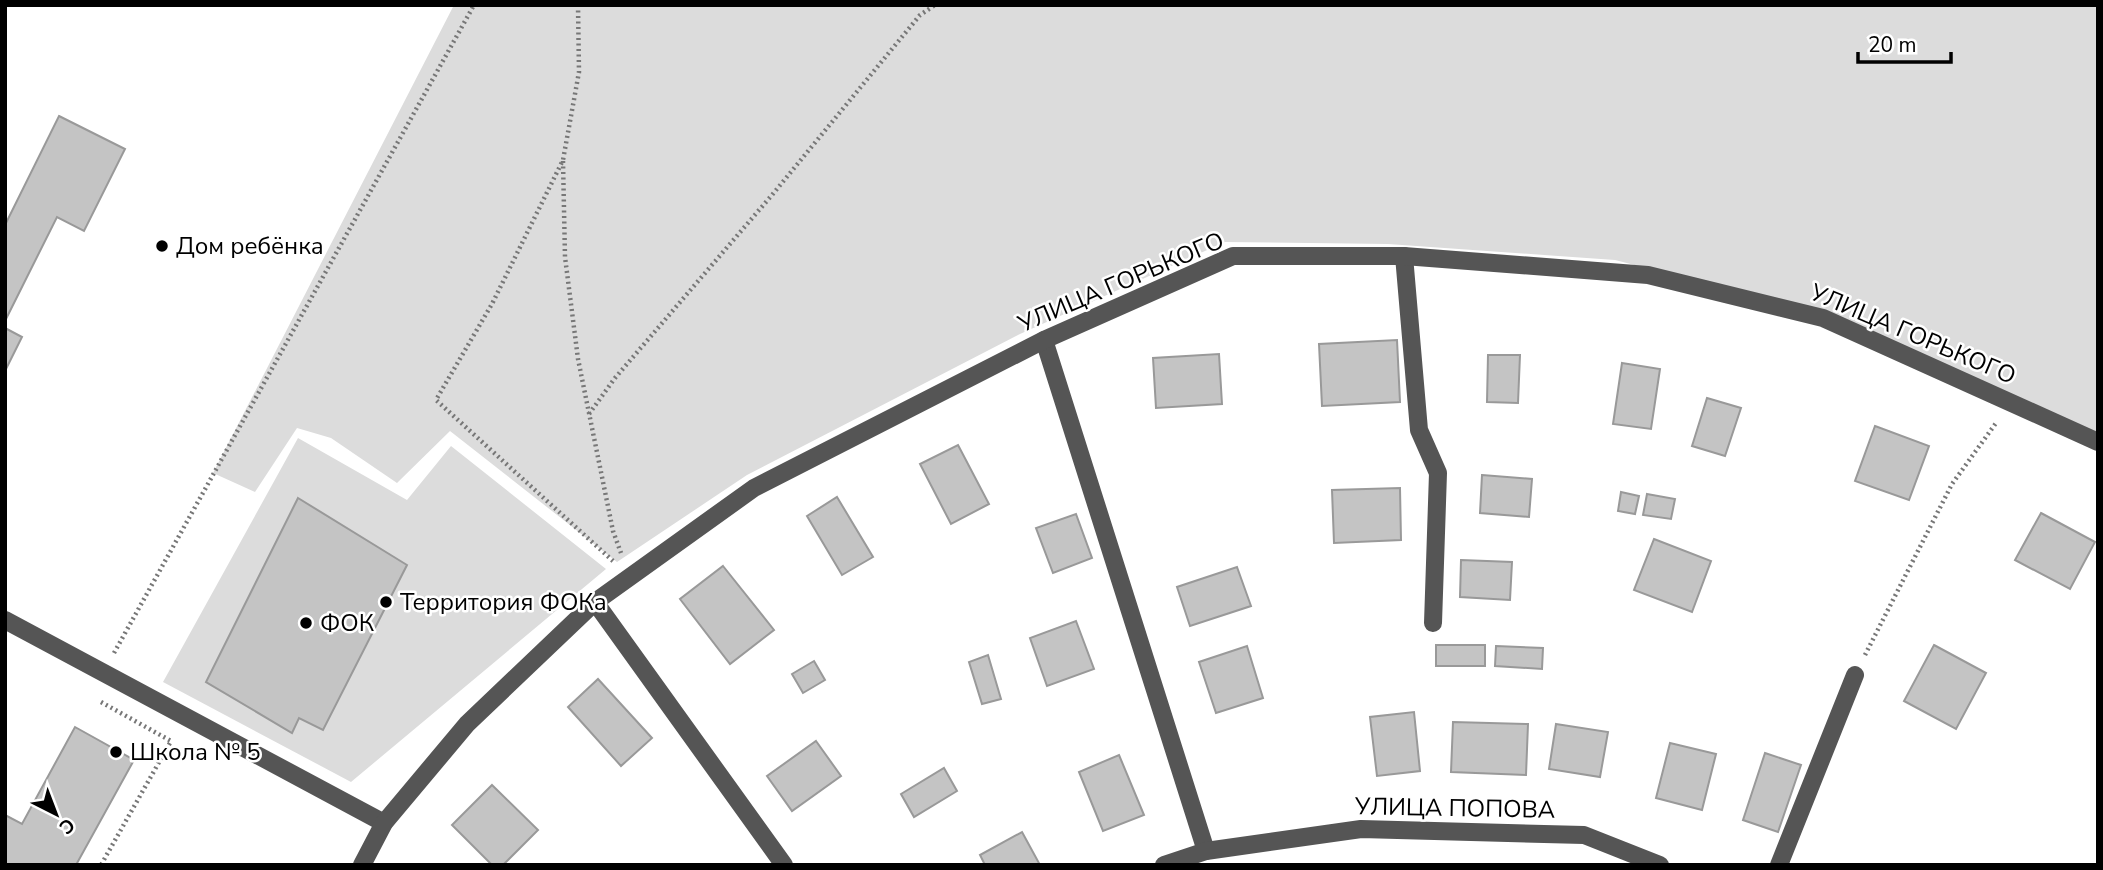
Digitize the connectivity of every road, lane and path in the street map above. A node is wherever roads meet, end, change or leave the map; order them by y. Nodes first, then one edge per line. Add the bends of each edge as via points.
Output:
1 (474, 5) edge
2 (578, 5) edge
3 (934, 5) edge
4 (563, 160) junction
5 (1404, 256) junction
6 (1044, 340) junction
7 (2012, 401) junction
8 (589, 414) junction
9 (2098, 442) edge
10 (630, 576) junction
11 (595, 602) junction
12 (5, 620) edge
13 (1433, 622) dead end
14 (103, 673) junction
15 (1855, 675) joint
16 (103, 694) dead end
17 (384, 823) junction
18 (1206, 851) junction
19 (101, 865) edge
20 (362, 865) edge
21 (784, 865) edge
22 (1164, 865) edge
23 (1660, 865) edge
24 (1779, 865) edge

1 - 14 path
2 - 4 path via 579,72
3 - 8 path via 920,15
4 - 8 path via 565,257
4 - 10 path via 492,304 436,400
5 - 6 street, УЛИЦА ГОРЬКОГО via 1233,256
5 - 7 street, УЛИЦА ГОРЬКОГО via 1648,275 1823,318
5 - 13 street via 1419,430 1438,473
6 - 10 street, УЛИЦА ГОРЬКОГО via 754,488
6 - 18 street
7 - 9 street, УЛИЦА ГОРЬКОГО
7 - 15 path via 1952,484
8 - 10 path via 613,531
10 - 11 street, УЛИЦА ГОРЬКОГО
11 - 17 street, УЛИЦА ГОРЬКОГО via 467,724
11 - 21 street
12 - 14 street
14 - 17 street
15 - 24 street
16 - 19 path via 99,701 171,741
17 - 20 street, УЛИЦА ГОРЬКОГО
18 - 22 street, УЛИЦА ПОПОВА
18 - 23 street, УЛИЦА ПОПОВА via 1361,829 1584,835

